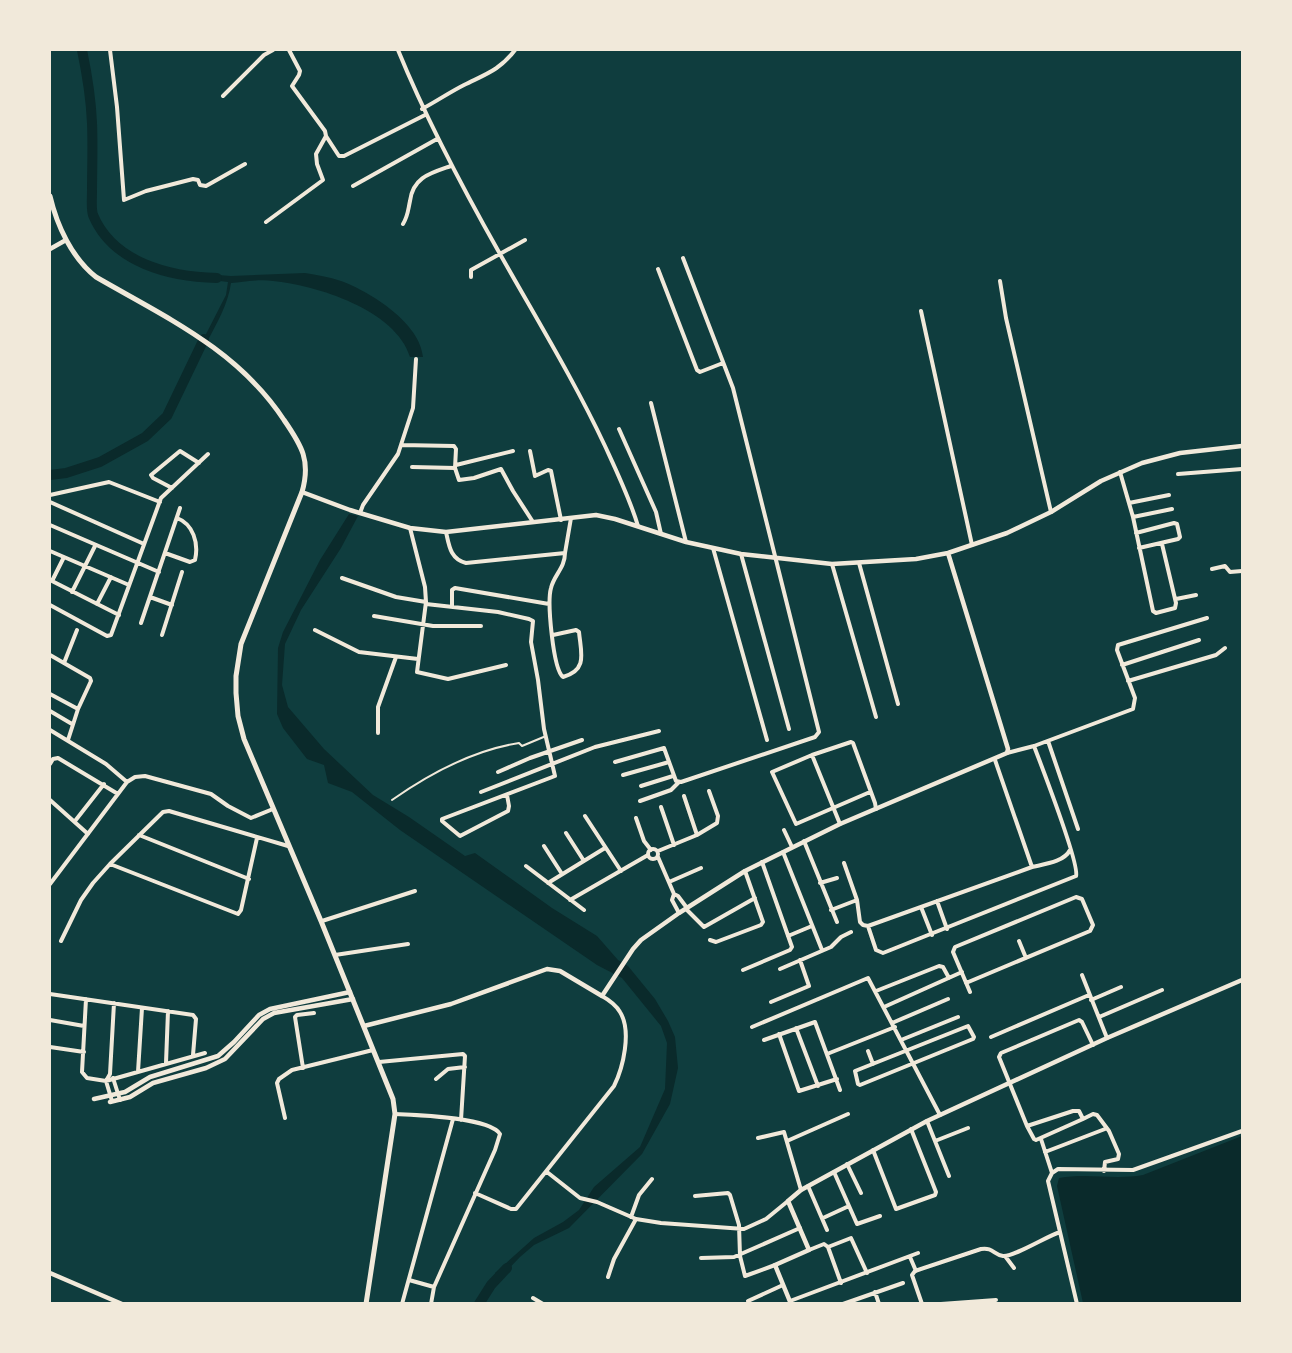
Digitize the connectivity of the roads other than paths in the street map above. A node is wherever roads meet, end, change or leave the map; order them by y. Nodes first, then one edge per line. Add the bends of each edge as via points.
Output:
1 (110, 50) edge
2 (273, 50) edge
3 (290, 50) edge
4 (398, 50) edge
5 (515, 50) edge
6 (223, 96) dead end
7 (422, 109) junction
8 (425, 115) junction
9 (326, 136) junction
10 (437, 139) junction
11 (245, 164) dead end
12 (451, 165) junction
13 (352, 186) dead end
14 (50, 196) edge
15 (266, 222) dead end
16 (403, 224) dead end
17 (66, 240) junction
18 (525, 240) dead end
19 (50, 249) edge
20 (499, 253) junction
21 (683, 258) dead end
22 (658, 269) dead end
23 (471, 277) dead end
24 (1000, 281) dead end
25 (921, 311) dead end
26 (416, 359) dead end
27 (723, 363) junction
28 (651, 403) dead end
29 (619, 429) dead end
30 (401, 446) junction
31 (1242, 446) edge
32 (513, 451) dead end
33 (530, 451) dead end
34 (208, 454) dead end
35 (199, 463) junction
36 (455, 466) junction
37 (412, 467) dead end
38 (1242, 470) edge
39 (1120, 472) junction
40 (1178, 474) dead end
41 (172, 488) junction
42 (303, 492) junction
43 (50, 495) edge
44 (1169, 495) dead end
45 (50, 502) edge
46 (160, 502) junction
47 (1129, 503) junction
48 (180, 508) dead end
49 (1172, 509) dead end
50 (1051, 512) junction
51 (360, 513) junction
52 (1133, 517) junction
53 (177, 518) junction
54 (571, 518) junction
55 (561, 520) junction
56 (534, 523) junction
57 (50, 525) edge
58 (639, 526) junction
59 (410, 528) junction
60 (446, 532) junction
61 (661, 534) junction
62 (1136, 534) junction
63 (686, 542) junction
64 (144, 544) junction
65 (1162, 544) junction
66 (95, 546) junction
67 (712, 546) junction
68 (972, 546) junction
69 (1139, 548) junction
70 (50, 551) edge
71 (165, 553) junction
72 (565, 553) junction
73 (948, 553) junction
74 (741, 554) junction
75 (773, 556) junction
76 (64, 557) junction
77 (859, 563) junction
78 (136, 564) junction
79 (832, 564) junction
80 (84, 567) junction
81 (1212, 569) dead end
82 (1242, 571) edge
83 (159, 572) junction
84 (182, 572) dead end
85 (111, 577) junction
86 (342, 578) dead end
87 (51, 580) edge
88 (129, 585) junction
89 (72, 592) junction
90 (1196, 595) dead end
91 (150, 597) junction
92 (1176, 599) junction
93 (426, 603) junction
94 (97, 604) junction
95 (549, 604) junction
96 (50, 605) edge
97 (172, 605) junction
98 (452, 607) junction
99 (119, 615) junction
100 (374, 616) dead end
101 (1207, 618) dead end
102 (141, 623) dead end
103 (423, 625) junction
104 (481, 626) dead end
105 (77, 630) dead end
106 (315, 630) dead end
107 (162, 635) dead end
108 (553, 635) junction
109 (1199, 640) dead end
110 (1225, 648) dead end
111 (50, 655) edge
112 (396, 657) junction
113 (418, 659) junction
114 (64, 663) junction
115 (506, 665) dead end
116 (1122, 665) junction
117 (1128, 681) junction
118 (50, 694) edge
119 (898, 704) dead end
120 (77, 709) junction
121 (50, 711) edge
122 (876, 717) dead end
123 (72, 724) junction
124 (789, 729) dead end
125 (50, 730) edge
126 (659, 731) dead end
127 (378, 733) dead end
128 (546, 736) junction
129 (68, 740) junction
130 (582, 740) dead end
131 (767, 740) dead end
132 (1048, 741) junction
133 (1034, 746) junction
134 (549, 752) junction
135 (1007, 753) junction
136 (812, 755) junction
137 (995, 760) junction
138 (615, 762) dead end
139 (669, 762) junction
140 (552, 763) junction
141 (50, 764) edge
142 (498, 772) dead end
143 (623, 775) dead end
144 (673, 776) junction
145 (127, 782) junction
146 (679, 782) junction
147 (104, 784) junction
148 (641, 786) dead end
149 (709, 791) dead end
150 (481, 792) dead end
151 (870, 792) junction
152 (118, 794) junction
153 (507, 795) junction
154 (684, 796) dead end
155 (50, 800) edge
156 (392, 800) dead end
157 (640, 801) dead end
158 (661, 807) dead end
159 (833, 808) junction
160 (273, 809) junction
161 (876, 809) junction
162 (585, 816) dead end
163 (636, 818) dead end
164 (75, 822) junction
165 (840, 824) junction
166 (1078, 829) dead end
167 (784, 830) dead end
168 (566, 833) dead end
169 (88, 834) junction
170 (697, 835) junction
171 (139, 836) junction
172 (257, 838) junction
173 (804, 841) junction
174 (674, 845) junction
175 (288, 846) junction
176 (544, 846) dead end
177 (792, 847) junction
178 (605, 848) junction
179 (651, 850) junction
180 (1070, 850) junction
181 (658, 851) junction
182 (783, 851) junction
183 (648, 855) junction
184 (658, 857) junction
185 (584, 861) junction
186 (762, 861) junction
187 (844, 863) dead end
188 (110, 864) junction
189 (526, 866) dead end
190 (1032, 867) junction
191 (700, 868) dead end
192 (621, 871) junction
193 (745, 871) junction
194 (562, 874) junction
195 (837, 878) dead end
196 (249, 879) junction
197 (669, 882) junction
198 (548, 883) junction
199 (820, 883) junction
200 (50, 884) edge
201 (415, 891) dead end
202 (674, 894) junction
203 (755, 898) junction
204 (570, 900) junction
205 (857, 900) junction
206 (682, 901) junction
207 (937, 901) junction
208 (674, 906) junction
209 (921, 907) junction
210 (687, 908) junction
211 (584, 910) dead end
212 (831, 910) junction
213 (679, 913) junction
214 (321, 921) junction
215 (837, 922) dead end
216 (812, 926) junction
217 (868, 926) junction
218 (947, 929) junction
219 (851, 932) dead end
220 (932, 935) junction
221 (788, 936) junction
222 (710, 940) dead end
223 (61, 941) dead end
224 (1019, 941) dead end
225 (408, 944) dead end
226 (822, 950) junction
227 (335, 955) junction
228 (1026, 958) junction
229 (800, 960) junction
230 (780, 969) dead end
231 (743, 970) dead end
232 (962, 972) junction
233 (1082, 975) dead end
234 (949, 978) junction
235 (1242, 981) edge
236 (966, 983) junction
237 (1121, 987) dead end
238 (1162, 990) dead end
239 (876, 991) junction
240 (350, 992) junction
241 (970, 992) dead end
242 (50, 994) edge
243 (602, 996) junction
244 (1090, 997) junction
245 (86, 999) junction
246 (353, 999) junction
247 (948, 999) dead end
248 (771, 1002) dead end
249 (114, 1004) junction
250 (884, 1007) junction
251 (142, 1008) junction
252 (168, 1011) junction
253 (314, 1013) dead end
254 (958, 1017) dead end
255 (1099, 1017) junction
256 (50, 1020) edge
257 (893, 1025) junction
258 (85, 1026) junction
259 (364, 1026) junction
260 (752, 1027) dead end
261 (796, 1028) junction
262 (779, 1035) junction
263 (991, 1037) dead end
264 (1107, 1038) junction
265 (764, 1040) dead end
266 (902, 1040) junction
267 (1093, 1045) junction
268 (50, 1047) edge
269 (374, 1050) junction
270 (907, 1050) junction
271 (868, 1051) dead end
272 (84, 1052) junction
273 (205, 1053) dead end
274 (827, 1054) junction
275 (193, 1055) junction
276 (379, 1062) junction
277 (165, 1063) junction
278 (873, 1064) junction
279 (914, 1064) junction
280 (465, 1067) junction
281 (303, 1068) junction
282 (138, 1072) junction
283 (110, 1074) junction
284 (114, 1079) junction
285 (436, 1079) dead end
286 (837, 1079) junction
287 (106, 1082) junction
288 (1010, 1084) junction
289 (818, 1086) junction
290 (840, 1090) dead end
291 (119, 1097) junction
292 (94, 1099) dead end
293 (111, 1100) junction
294 (395, 1114) junction
295 (848, 1114) dead end
296 (940, 1115) junction
297 (285, 1118) dead end
298 (453, 1119) junction
299 (1083, 1119) junction
300 (460, 1120) junction
301 (927, 1121) junction
302 (1027, 1126) junction
303 (968, 1128) dead end
304 (911, 1129) junction
305 (1105, 1129) junction
306 (1242, 1131) edge
307 (758, 1138) dead end
308 (1041, 1139) junction
309 (788, 1141) junction
310 (935, 1141) junction
311 (873, 1149) junction
312 (1045, 1152) junction
313 (847, 1164) junction
314 (834, 1171) junction
315 (1104, 1171) junction
316 (547, 1172) junction
317 (1052, 1173) junction
318 (949, 1176) dead end
319 (652, 1179) dead end
320 (807, 1186) junction
321 (801, 1190) junction
322 (475, 1193) junction
323 (861, 1193) dead end
324 (695, 1196) dead end
325 (788, 1201) junction
326 (849, 1206) junction
327 (880, 1216) dead end
328 (631, 1217) junction
329 (823, 1218) junction
330 (636, 1219) junction
331 (800, 1228) junction
332 (740, 1229) junction
333 (827, 1230) dead end
334 (1060, 1232) junction
335 (828, 1247) junction
336 (809, 1250) junction
337 (918, 1253) dead end
338 (740, 1256) junction
339 (1005, 1256) junction
340 (910, 1257) junction
341 (701, 1258) dead end
342 (775, 1264) junction
343 (1014, 1268) dead end
344 (916, 1271) junction
345 (50, 1273) edge
346 (867, 1273) junction
347 (608, 1276) dead end
348 (409, 1280) junction
349 (842, 1283) junction
350 (903, 1283) dead end
351 (783, 1285) junction
352 (434, 1287) junction
353 (875, 1292) junction
354 (533, 1298) dead end
355 (996, 1300) dead end
356 (748, 1301) dead end
357 (790, 1302) edge
358 (122, 1304) edge
359 (366, 1304) edge
360 (402, 1304) edge
361 (431, 1304) edge
362 (543, 1304) edge
363 (843, 1304) edge
364 (879, 1304) edge
365 (922, 1304) edge
366 (941, 1304) edge
367 (1077, 1304) edge

1 - 11 street via 124,200 193,179 206,186
2 - 6 street
3 - 9 street via 300,71 292,86
4 - 7 street
5 - 7 street via 487,75
7 - 8 street
8 - 9 street via 344,156 339,156
8 - 10 street
9 - 15 street via 316,154 321,182
10 - 12 street
10 - 13 street
12 - 16 street via 420,178 411,193
12 - 20 street
14 - 17 main road
17 - 19 street
17 - 42 main road via 96,277 208,341 258,386 304,456 307,472
18 - 20 street
20 - 23 street via 471,270
20 - 58 street via 595,426
21 - 27 street
22 - 27 street via 697,370
24 - 50 street
25 - 68 street
26 - 30 street via 413,408
27 - 75 street via 733,388
28 - 63 street
29 - 61 street via 656,512
30 - 36 street via 452,445 456,449
30 - 51 street
31 - 39 street via 1180,453
32 - 36 street
33 - 55 street via 535,476 551,471
34 - 35 street
35 - 41 street
35 - 41 street via 180,451 151,474
36 - 37 street
36 - 56 street via 461,480 501,469
38 - 40 street
39 - 47 street
39 - 50 street
41 - 46 street
42 - 51 street
42 - 160 main road via 241,644 236,676 238,716 244,739
43 - 46 street via 109,482
44 - 47 street
45 - 64 street
46 - 64 street
47 - 52 street
48 - 53 street
49 - 52 street
50 - 68 street
51 - 59 street
52 - 62 street
53 - 71 street
53 - 71 street via 188,524 197,544 195,560 190,562
54 - 55 street
54 - 58 street via 606,516
54 - 72 street
55 - 56 street
56 - 60 street
57 - 66 street
58 - 61 street
59 - 60 street
59 - 93 street
60 - 72 street via 454,557 466,563
61 - 63 street
62 - 65 street via 1175,523 1179,538
62 - 69 street
63 - 67 street
64 - 78 street
65 - 69 street
65 - 92 street
66 - 78 street
66 - 80 street
67 - 74 street
67 - 131 street
68 - 73 street
69 - 92 street via 1155,613 1175,608
70 - 76 street
71 - 83 street
72 - 95 street via 564,565 551,587
73 - 77 street
73 - 135 street
74 - 75 street
74 - 124 street
75 - 79 street
75 - 146 street via 819,732 815,737
76 - 80 street
76 - 87 street
77 - 79 street
77 - 119 street
78 - 83 street
78 - 88 street
79 - 122 street
80 - 85 street
80 - 89 street
81 - 82 street via 1225,566 1230,572
83 - 91 street
84 - 97 street
85 - 88 street
85 - 94 street
86 - 93 street
87 - 89 street
88 - 99 street
89 - 94 street
90 - 92 street
91 - 97 street
91 - 102 street
93 - 98 street
93 - 103 street
94 - 99 street
95 - 98 street via 455,588
95 - 108 street
96 - 99 street via 107,636 113,632
97 - 107 street
98 - 128 street via 533,621 530,637
100 - 103 street
101 - 116 street via 1118,645
103 - 104 street
103 - 113 street
105 - 114 street
106 - 112 street via 359,652
108 - 108 street via 579,632 581,664 563,677
109 - 116 street
110 - 117 street via 1216,655
111 - 114 street
112 - 113 street
112 - 127 street via 378,707
113 - 115 street via 417,672 448,680
114 - 120 street via 91,681
116 - 117 street
117 - 132 street via 1135,702 1133,709
118 - 120 street
120 - 123 street
121 - 123 street
123 - 129 street
125 - 129 street
126 - 140 street via 595,747
128 - 134 street
128 - 156 street via 456,762
129 - 145 street
130 - 134 street
132 - 133 street
132 - 166 street
133 - 135 street
133 - 180 street
134 - 140 street
134 - 142 street
135 - 137 street
136 - 151 street via 853,743
136 - 159 street
136 - 159 street via 772,773 796,824
137 - 161 street
137 - 190 street
138 - 139 street via 664,748
139 - 143 street
139 - 144 street
140 - 150 street
140 - 153 street via 555,776
141 - 147 street via 58,758
144 - 146 street
144 - 148 street
145 - 152 street
145 - 160 street via 145,776 211,794 251,818
146 - 157 street via 670,790
147 - 152 street
147 - 164 street
149 - 170 street via 717,823
151 - 159 street
151 - 161 street
152 - 169 street
153 - 153 street via 442,819 442,820 460,836 507,811
154 - 170 street
155 - 164 street
158 - 174 street
159 - 165 street
160 - 175 main road
161 - 165 street
162 - 178 street
163 - 179 street
164 - 169 street
165 - 173 street
167 - 177 street
168 - 185 street
169 - 200 street
170 - 174 street
171 - 172 street via 158,815 169,811
171 - 188 street
171 - 196 street
172 - 175 street
172 - 196 street
173 - 177 street
173 - 199 street
174 - 181 street
175 - 214 main road
176 - 194 street
177 - 182 street
178 - 185 street
178 - 192 street
179 - 181 street
179 - 183 street
180 - 190 street via 1065,857
180 - 218 street via 1078,872 1074,878
181 - 184 street
182 - 186 street
182 - 216 street
183 - 184 street
183 - 192 street
184 - 197 street
185 - 194 street
186 - 193 street
186 - 221 street
187 - 205 street
188 - 196 street via 235,914 241,910
188 - 223 street via 81,900
189 - 198 street
190 - 207 street
191 - 197 street
192 - 204 street
193 - 203 street
193 - 210 street
194 - 198 street
195 - 199 street
197 - 202 street
198 - 204 street
199 - 212 street
201 - 214 street
202 - 206 street
202 - 208 street
203 - 210 street via 706,927
203 - 222 street via 761,925 716,942
204 - 211 street
205 - 212 street
205 - 217 street via 860,922
206 - 208 street
206 - 210 street
207 - 209 street
207 - 218 street
208 - 213 street
209 - 217 street
209 - 220 street
210 - 213 street
212 - 215 street
213 - 243 street via 641,940
214 - 227 main road
216 - 221 street
216 - 226 street
217 - 220 street via 880,953
218 - 220 street
219 - 226 street
221 - 231 street via 792,949
224 - 228 street
225 - 227 street
226 - 229 street
227 - 240 main road
228 - 232 street via 1093,928 1080,897 953,949
228 - 236 street
229 - 230 street
229 - 248 street via 809,986
232 - 234 street
232 - 236 street
233 - 244 street
234 - 239 street via 939,966
234 - 250 street
235 - 264 street
236 - 241 street
237 - 244 street
238 - 255 street
239 - 250 street
239 - 260 street via 868,978
240 - 246 main road
240 - 291 street via 270,1009 218,1056 150,1077
242 - 245 street
243 - 259 street via 560,971 547,969 451,1004
243 - 316 street via 624,1019 620,1074
244 - 255 street
244 - 263 street
245 - 249 street
245 - 258 street
246 - 259 main road
246 - 291 street via 274,1013 263,1019 225,1059 153,1083 130,1097
247 - 257 street
249 - 251 street
249 - 283 street
250 - 257 street
251 - 252 street
251 - 282 street
252 - 275 street via 195,1016
252 - 277 street
253 - 281 street via 295,1016
254 - 266 street
255 - 264 street
256 - 258 street
257 - 266 street
257 - 274 street
258 - 272 street
259 - 269 main road
261 - 262 street
261 - 274 street via 814,1022
261 - 289 street
262 - 265 street
262 - 289 street via 799,1091
264 - 267 street
266 - 270 street
267 - 288 street
267 - 288 street via 1080,1020 1001,1053 999,1057
268 - 272 street
269 - 276 main road
269 - 281 street
270 - 278 street
270 - 279 street
270 - 279 street via 965,1027 974,1036
271 - 278 street
272 - 287 street via 84,1076
273 - 275 street
274 - 286 street
275 - 277 street
276 - 280 street via 463,1054
276 - 294 main road
277 - 282 street
278 - 279 street via 854,1072 859,1085
279 - 296 street
280 - 285 street via 448,1069
280 - 300 street
281 - 297 street via 290,1071 278,1081
282 - 284 street
283 - 284 street
283 - 287 street
284 - 287 street
284 - 291 street
286 - 289 street
286 - 290 street
287 - 293 street
288 - 296 street
288 - 302 street
291 - 293 street
292 - 293 street
294 - 298 street
294 - 359 main road
295 - 309 street
296 - 301 street
298 - 300 street
298 - 348 street
299 - 302 street via 1079,1112 1072,1111
299 - 305 street via 1096,1115
299 - 308 street
300 - 322 street via 494,1127 500,1137
301 - 304 street
301 - 310 street
302 - 308 street via 1034,1139
303 - 310 street
304 - 311 street
304 - 311 street via 935,1195 896,1209
305 - 312 street
305 - 315 street via 1111,1134 1119,1156 1106,1162
306 - 315 street via 1143,1168
307 - 309 street via 784,1132
308 - 312 street
309 - 321 street
310 - 318 street
311 - 313 street
312 - 317 street
313 - 314 street
313 - 323 street
314 - 320 street
314 - 326 street
315 - 317 street via 1058,1169
316 - 322 street via 515,1210
316 - 328 street via 577,1196
317 - 334 street via 1048,1181
319 - 328 street via 639,1195
320 - 321 street
320 - 329 street
321 - 325 street
322 - 352 street
324 - 332 street via 730,1194
325 - 331 street
325 - 332 street via 766,1219
326 - 327 street via 857,1224
326 - 329 street
328 - 330 street
329 - 333 street
330 - 332 street
330 - 347 street
331 - 336 street
331 - 338 street
332 - 338 street
334 - 339 street
334 - 367 street
335 - 336 street via 824,1244
335 - 346 street via 852,1238
335 - 349 street
336 - 342 street
337 - 340 street
338 - 341 street
338 - 342 street via 745,1276
339 - 343 street
339 - 344 street via 992,1249 981,1249
340 - 344 street
340 - 346 street
342 - 351 street
344 - 365 street via 912,1275
345 - 358 street
346 - 349 street
348 - 352 street
348 - 360 street
349 - 357 street
350 - 353 street
351 - 356 street
351 - 357 street
352 - 361 street
353 - 363 street
353 - 364 street
354 - 362 street
355 - 366 street

